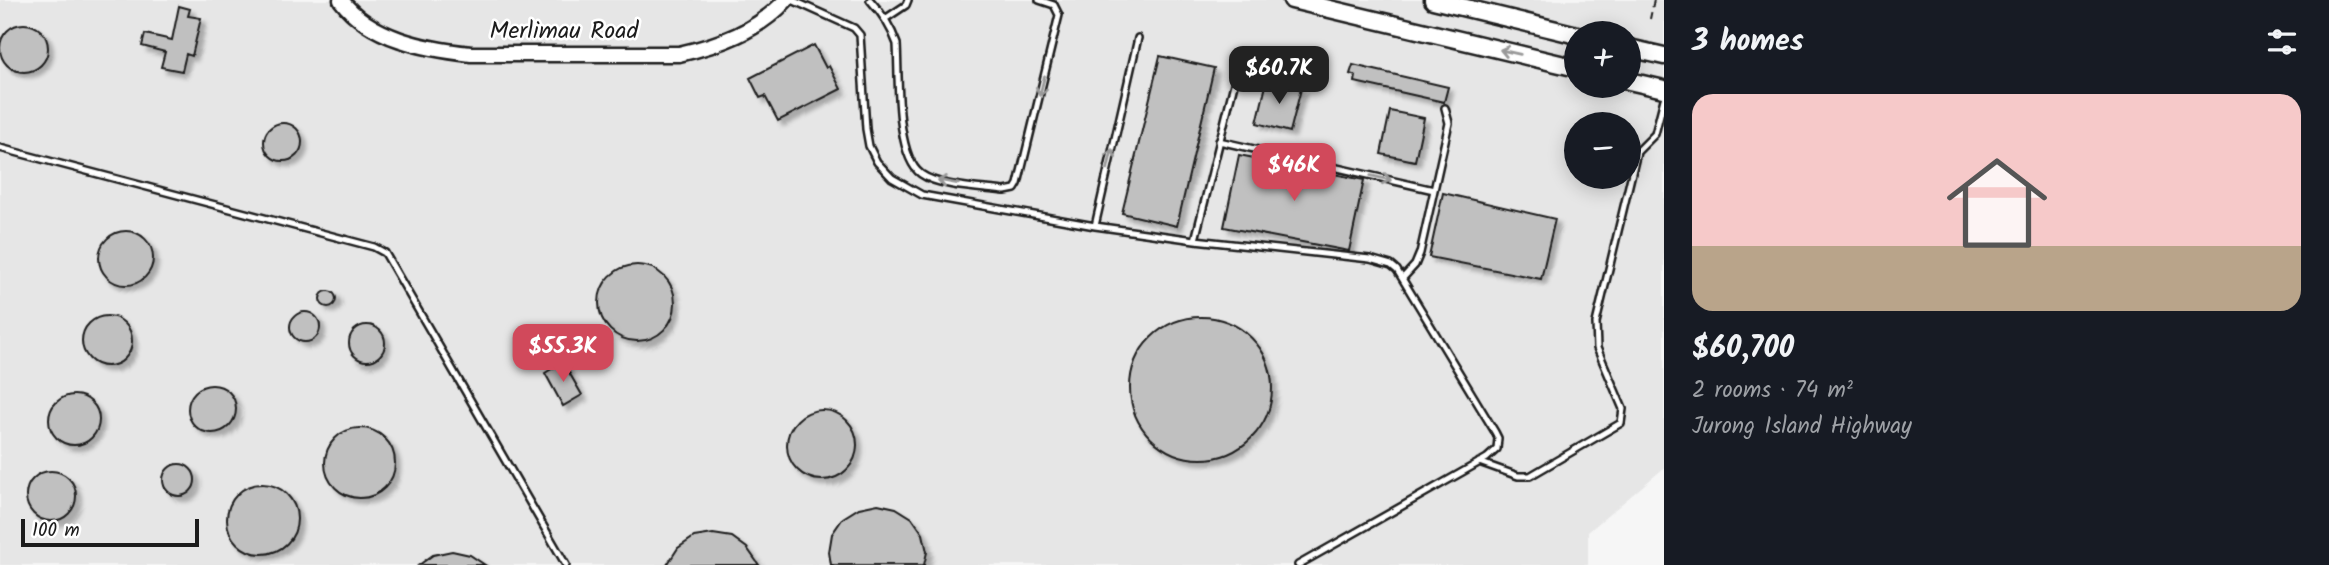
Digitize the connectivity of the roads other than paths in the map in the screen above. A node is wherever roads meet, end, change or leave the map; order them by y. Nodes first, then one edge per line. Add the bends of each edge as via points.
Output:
1 (341, 0) edge
2 (786, 0) edge
3 (792, 0) edge
4 (870, 0) edge
5 (908, 0) edge
6 (1039, 0) edge
7 (1292, 0) edge
8 (1433, 0) edge
9 (885, 19) junction
10 (1564, 32) edge
11 (1138, 38) dead end
12 (1641, 51) edge
13 (1664, 56) edge
14 (1240, 60) dead end
15 (1564, 65) edge
16 (1641, 84) edge
17 (1664, 89) edge
18 (1664, 99) edge
19 (1445, 108) dead end
20 (1219, 141) junction
21 (0, 148) edge
22 (1434, 190) junction
23 (1095, 226) junction
24 (1195, 240) junction
25 (1404, 278) junction
26 (1479, 462) junction
27 (566, 565) edge
28 (1298, 565) edge

1 - 2 street, Merlimau Road via 356,16 389,35 443,51 679,54 733,38 763,21
3 - 23 lane via 860,34 869,146 892,178 922,195
4 - 9 lane
5 - 9 lane
6 -> 9 lane via 1054,5 1059,15 1018,184 1011,191 939,181 921,174 910,162 903,143 897,44
15 -> 7 main road
8 - 10 main road
23 -> 11 lane
12 - 13 main road
14 - 20 lane
16 - 17 main road
18 - 26 lane via 1655,134 1637,152 1596,323 1597,348 1623,408 1621,423 1530,475 1518,476
19 - 22 lane via 1449,123
20 -> 22 lane
20 - 24 lane
21 - 27 lane via 385,253
22 - 25 lane via 1420,253
23 - 24 lane
24 - 25 lane via 1370,259 1391,265
25 - 26 lane via 1498,438 1497,449
26 - 28 lane

